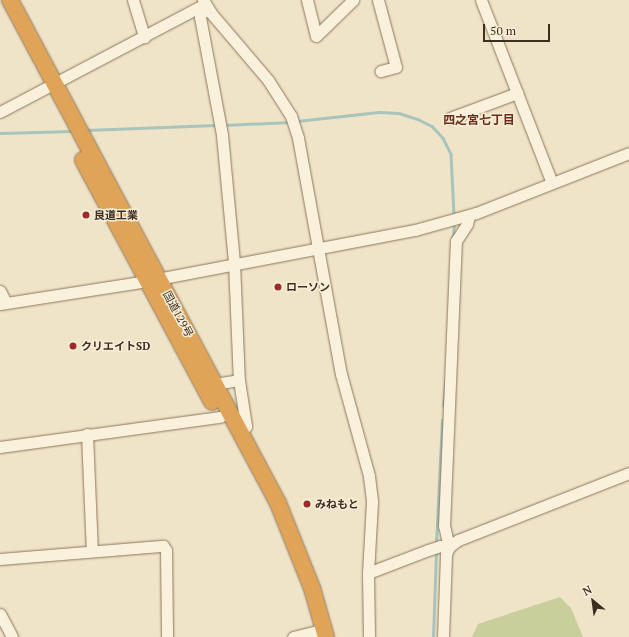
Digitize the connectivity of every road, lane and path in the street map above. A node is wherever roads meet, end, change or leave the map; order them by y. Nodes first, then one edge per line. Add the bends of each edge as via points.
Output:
1 (10, 0) edge
2 (132, 0) edge
3 (307, 0) edge
4 (353, 0) edge
5 (378, 0) edge
6 (481, 0) edge
7 (204, 2) edge
8 (0, 4) edge
9 (144, 37) junction
10 (381, 71) dead end
11 (50, 86) junction
12 (517, 93) junction
13 (0, 112) edge
14 (450, 118) dead end
15 (629, 153) edge
16 (552, 183) junction
17 (465, 217) junction
18 (319, 247) junction
19 (234, 263) junction
20 (153, 279) junction
21 (0, 291) edge
22 (3, 303) edge
23 (239, 380) junction
24 (214, 384) junction
25 (242, 398) junction
26 (222, 410) junction
27 (240, 430) junction
28 (87, 434) junction
29 (0, 447) edge
30 (629, 473) edge
31 (444, 546) junction
32 (92, 551) junction
33 (0, 559) edge
34 (368, 574) junction
35 (0, 614) edge
36 (320, 634) edge
37 (12, 637) edge
38 (167, 637) edge
39 (293, 637) edge
40 (369, 637) edge
41 (443, 637) edge

1 - 11 highway, 国道129号
2 - 9 street
3 - 4 street via 316,36
5 - 10 street via 396,67
6 - 12 street
7 - 9 street
7 - 18 street via 268,80 293,121
7 - 19 street via 200,16 222,135
8 - 11 highway, 国道129号
9 - 11 street
11 - 13 street
11 - 20 highway, 国道129号
12 - 14 street
12 - 16 street
15 - 16 street
16 - 17 street
17 - 18 street via 415,230
17 - 31 street via 467,224 456,241
18 - 19 street
18 - 34 street via 341,374 369,476 372,502
19 - 20 street
19 - 23 street
20 - 22 street
20 - 24 highway, 国道129号
20 - 26 highway, 国道129号
21 - 22 street
23 - 24 street
23 - 25 street
24 - 26 highway, 国道129号
25 - 26 street
25 - 27 street via 246,426
26 - 27 highway, 国道129号
26 - 28 street
26 - 36 highway, 国道129号 via 286,547
27 - 36 highway, 国道129号 via 278,503 298,550
28 - 29 street
28 - 32 street
30 - 31 street
31 - 34 street
31 - 41 street via 446,554
32 - 33 street
32 - 38 street via 163,546 166,550
34 - 40 street
35 - 37 street
36 - 39 street

